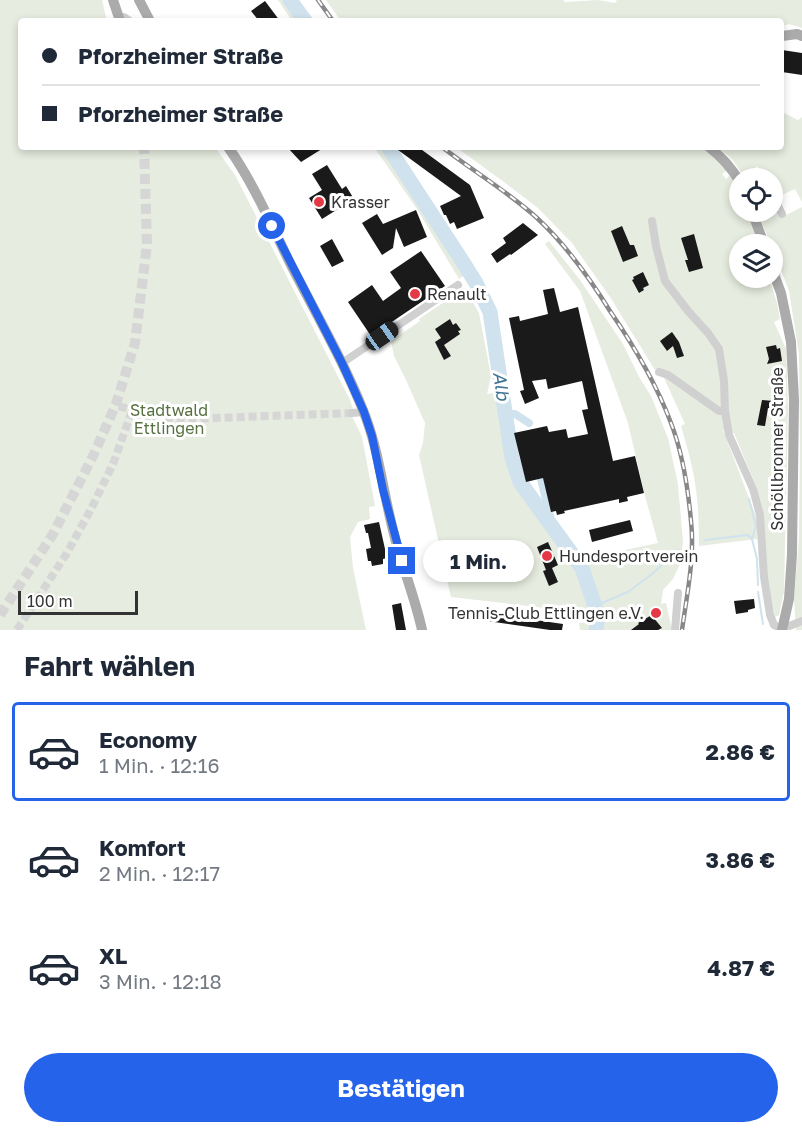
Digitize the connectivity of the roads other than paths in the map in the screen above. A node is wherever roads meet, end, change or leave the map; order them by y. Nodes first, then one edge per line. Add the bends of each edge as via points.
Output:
1 (113, 0) edge
2 (139, 0) edge
3 (120, 18) edge
4 (148, 18) edge
5 (784, 36) edge
6 (802, 36) edge
7 (230, 150) edge
8 (713, 150) edge
9 (731, 168) edge
10 (652, 221) dead end
11 (458, 285) dead end
12 (779, 288) edge
13 (342, 363) junction
14 (659, 372) dead end
15 (725, 411) junction
16 (364, 412) junction
17 (352, 413) tunnel mouth
18 (678, 593) dead end
19 (802, 621) edge
20 (782, 629) edge
21 (422, 630) edge
22 (675, 630) edge

1 - 3 main road
2 - 4 main road
5 - 6 main road
7 - 13 main road
8 - 9 main road
10 - 15 street via 664,281 719,349
11 - 13 street
12 - 20 main road, Schöllbronner Straße via 791,342 794,400 792,554
13 - 16 main road
14 - 15 street via 719,411
15 - 20 street via 729,435 760,515 770,615 774,625
16 - 17 street
16 - 21 main road via 394,537
18 - 22 street
19 - 20 street

